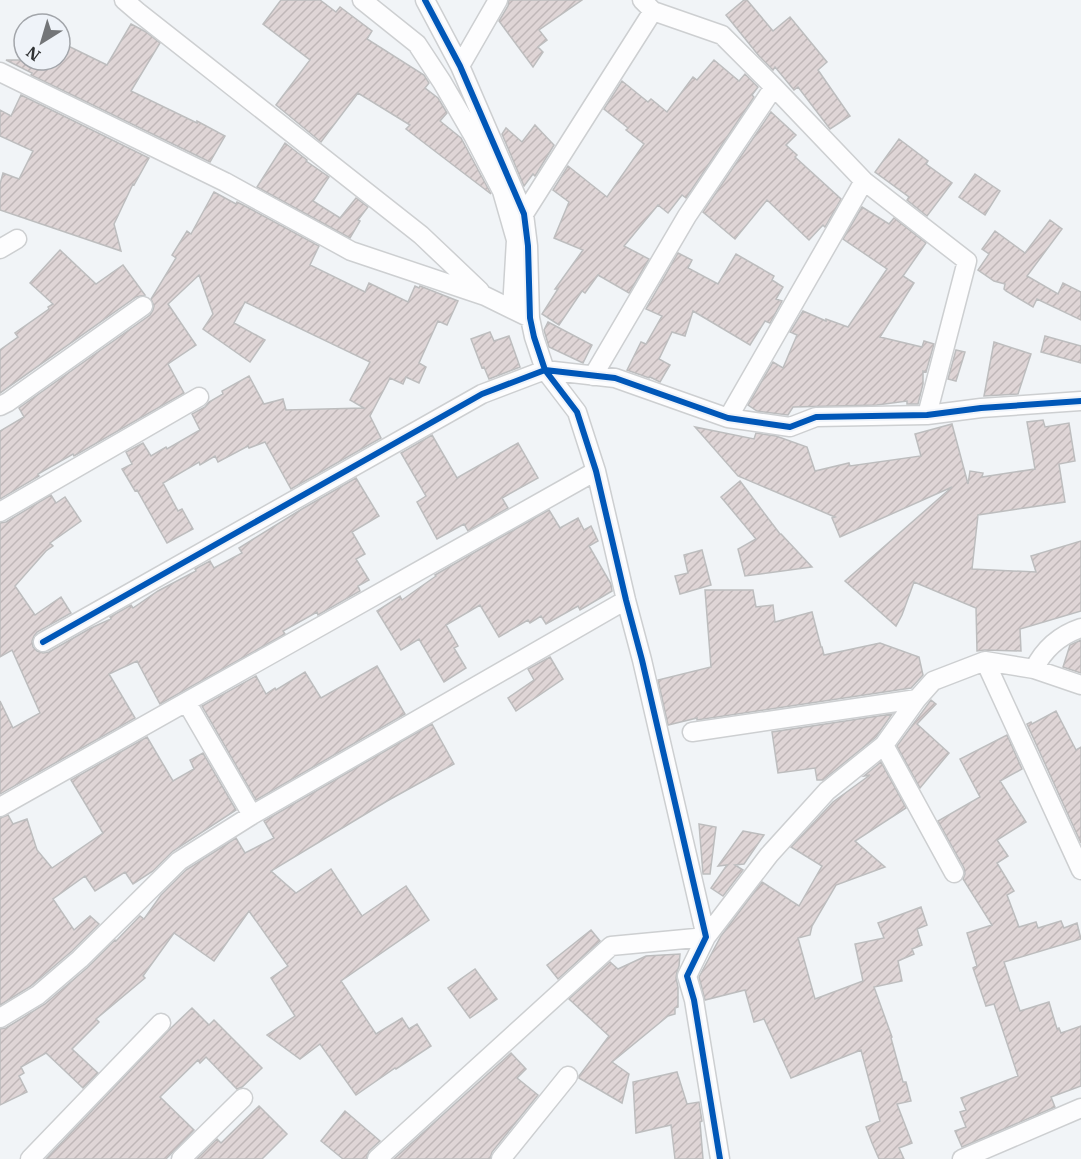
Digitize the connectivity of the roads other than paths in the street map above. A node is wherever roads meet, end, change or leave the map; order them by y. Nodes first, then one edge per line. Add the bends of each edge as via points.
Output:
1 (124, 0) edge
2 (362, 0) edge
3 (426, 0) edge
4 (498, 0) edge
5 (648, 5) edge
6 (438, 23) junction
7 (417, 44) junction
8 (460, 66) junction
9 (1, 76) edge
10 (774, 87) junction
11 (864, 181) junction
12 (524, 214) junction
13 (17, 239) dead end
14 (0, 249) edge
15 (485, 296) junction
16 (144, 306) dead end
17 (512, 309) junction
18 (530, 318) junction
19 (545, 370) junction
20 (593, 376) junction
21 (198, 397) dead end
22 (1081, 400) edge
23 (0, 406) edge
24 (927, 415) junction
25 (728, 418) junction
26 (596, 471) junction
27 (0, 512) edge
28 (626, 600) junction
29 (1081, 628) edge
30 (43, 642) dead end
31 (985, 661) junction
32 (1034, 669) junction
33 (1081, 686) edge
34 (917, 699) junction
35 (187, 703) junction
36 (692, 732) dead end
37 (884, 745) junction
38 (0, 807) edge
39 (252, 815) junction
40 (1081, 870) edge
41 (954, 873) dead end
42 (706, 937) junction
43 (0, 1018) edge
44 (161, 1023) dead end
45 (568, 1076) dead end
46 (243, 1098) dead end
47 (1081, 1108) edge
48 (30, 1159) edge
49 (181, 1159) edge
50 (377, 1159) edge
51 (501, 1159) edge
52 (720, 1159) edge
53 (962, 1159) edge

1 - 15 street via 421,235
2 - 7 street
3 - 6 street
4 - 8 street
5 - 10 street via 722,35
5 - 12 street
6 - 7 street
6 - 8 street
7 - 17 street via 502,191 516,240
8 - 12 street
9 - 15 street via 225,182 351,251
10 - 11 street
10 - 20 street via 687,216
11 - 24 street via 967,261
11 - 25 street
12 - 18 street
13 - 14 street
15 - 17 street
16 - 23 street
17 - 18 street
18 - 19 street
19 - 20 street
19 - 26 street via 577,412
19 - 30 street via 482,394
20 - 25 street via 615,378
21 - 27 street
22 - 24 street
24 - 25 street via 816,417 790,427
26 - 28 street
26 - 35 street
28 - 39 street
28 - 42 street
29 - 32 street via 1053,643
31 - 32 street
31 - 34 street via 933,681
31 - 40 street
32 - 33 street
34 - 36 street
34 - 37 street
35 - 38 street
35 - 39 street
37 - 41 street
37 - 42 street via 828,791 769,855
39 - 43 street via 179,861 80,959 38,995
42 - 50 street via 611,946
42 - 52 street via 687,976
44 - 48 street
45 - 51 street
46 - 49 street
47 - 53 street

